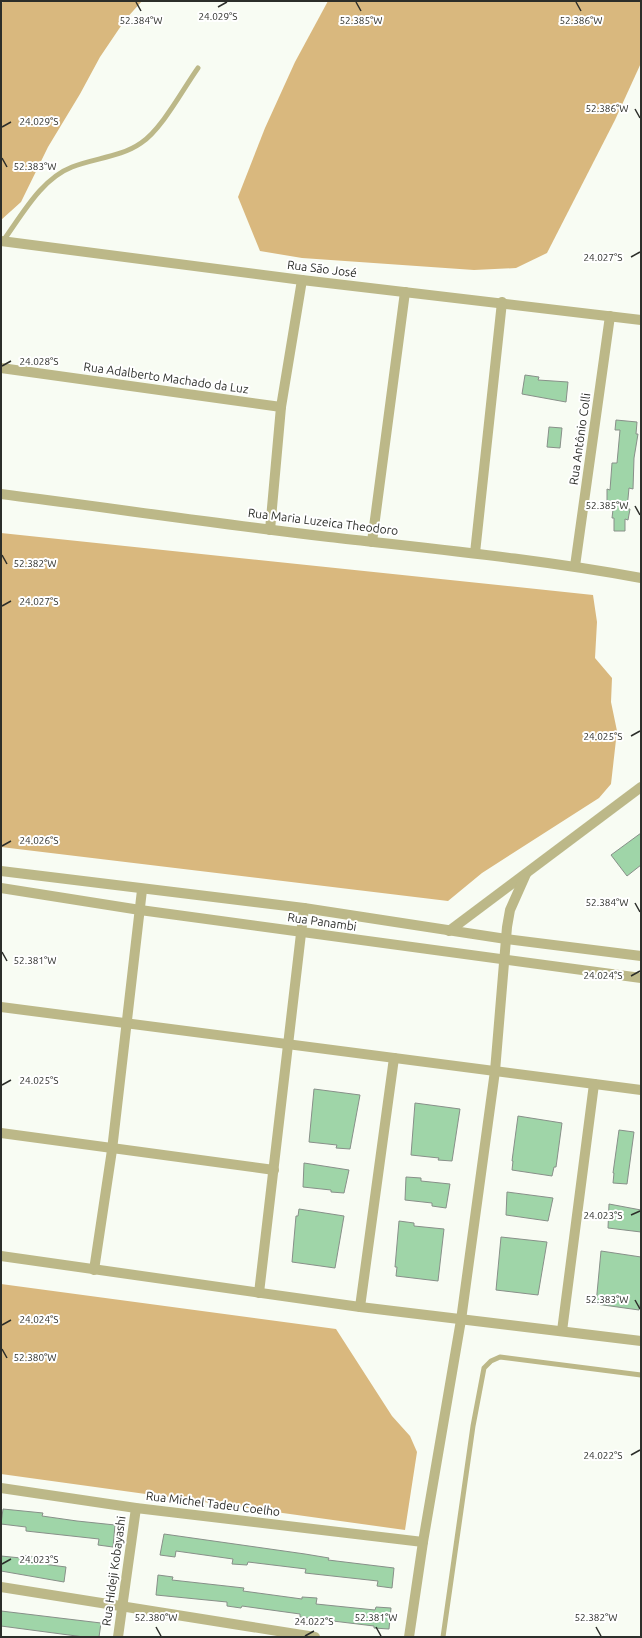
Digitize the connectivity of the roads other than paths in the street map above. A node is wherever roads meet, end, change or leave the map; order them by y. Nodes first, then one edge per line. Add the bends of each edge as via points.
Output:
1 (198, 68) dead end
2 (2, 243) edge
3 (302, 280) junction
4 (405, 292) junction
5 (502, 302) junction
6 (610, 316) junction
7 (641, 320) edge
8 (1, 368) edge
9 (281, 407) junction
10 (1, 494) edge
11 (270, 530) junction
12 (372, 542) junction
13 (475, 552) junction
14 (575, 566) junction
15 (641, 578) edge
16 (641, 787) edge
17 (1, 871) edge
18 (526, 874) junction
19 (1, 888) edge
20 (142, 890) junction
21 (304, 908) junction
22 (140, 910) junction
23 (449, 931) junction
24 (301, 932) junction
25 (506, 939) junction
26 (641, 956) edge
27 (504, 959) junction
28 (641, 978) edge
29 (1, 1007) edge
30 (126, 1024) junction
31 (289, 1044) junction
32 (394, 1058) junction
33 (495, 1071) junction
34 (594, 1084) junction
35 (641, 1090) edge
36 (1, 1133) edge
37 (112, 1150) junction
38 (274, 1170) junction
39 (1, 1256) edge
40 (94, 1270) junction
41 (259, 1293) junction
42 (360, 1307) junction
43 (460, 1320) junction
44 (562, 1331) junction
45 (641, 1341) edge
46 (641, 1376) edge
47 (1, 1488) edge
48 (136, 1508) junction
49 (423, 1542) junction
50 (1, 1587) edge
51 (123, 1606) junction
52 (118, 1637) edge
53 (316, 1637) edge
54 (409, 1637) edge
55 (443, 1637) edge

1 - 2 lane via 158,126 141,143 120,153 72,167 52,178
2 - 3 street, Rua São José
3 - 4 street, Rua São José
3 - 9 street
4 - 5 street, Rua São José
4 - 12 street
5 - 6 street, Rua São José
5 - 13 street
6 - 7 street, Rua São José
6 - 14 street, Rua Antônio Colli
8 - 9 street, Rua Adalberto Machado da Luz
9 - 11 street
10 - 11 street, Rua Maria Luzeica Theodoro
11 - 12 street, Rua Maria Luzeica Theodoro
12 - 13 street, Rua Maria Luzeica Theodoro
13 - 14 street, Rua Maria Luzeica Theodoro
14 - 15 street, Rua Maria Luzeica Theodoro
16 - 18 street
17 - 20 street, Rua Panambi
18 - 23 street
18 - 25 street via 510,910
19 - 22 street, Rua Panambi
20 - 21 street, Rua Panambi
20 - 22 street
21 - 23 street, Rua Panambi
21 - 24 street
22 - 24 street, Rua Panambi
22 - 30 street
23 - 25 street, Rua Panambi
24 - 27 street, Rua Panambi
24 - 31 street
25 - 26 street, Rua Panambi
25 - 27 street
27 - 28 street, Rua Panambi
27 - 33 street
29 - 30 street
30 - 31 street
30 - 37 street
31 - 32 street
31 - 38 street
32 - 33 street
32 - 42 street
33 - 34 street
33 - 43 street
34 - 35 street
34 - 44 street
36 - 37 street
37 - 38 street
37 - 40 street
38 - 41 street
39 - 40 street
40 - 41 street
41 - 42 street
42 - 43 street
43 - 44 street
43 - 49 street
44 - 45 street
46 - 55 lane via 500,1357 484,1368 473,1426
47 - 48 street, Rua Michel Tadeu Coelho
48 - 49 street, Rua Michel Tadeu Coelho
48 - 51 street, Rua Hideji Kobayashi
49 - 54 street
50 - 51 street
51 - 52 street, Rua Hideji Kobayashi
51 - 53 street

